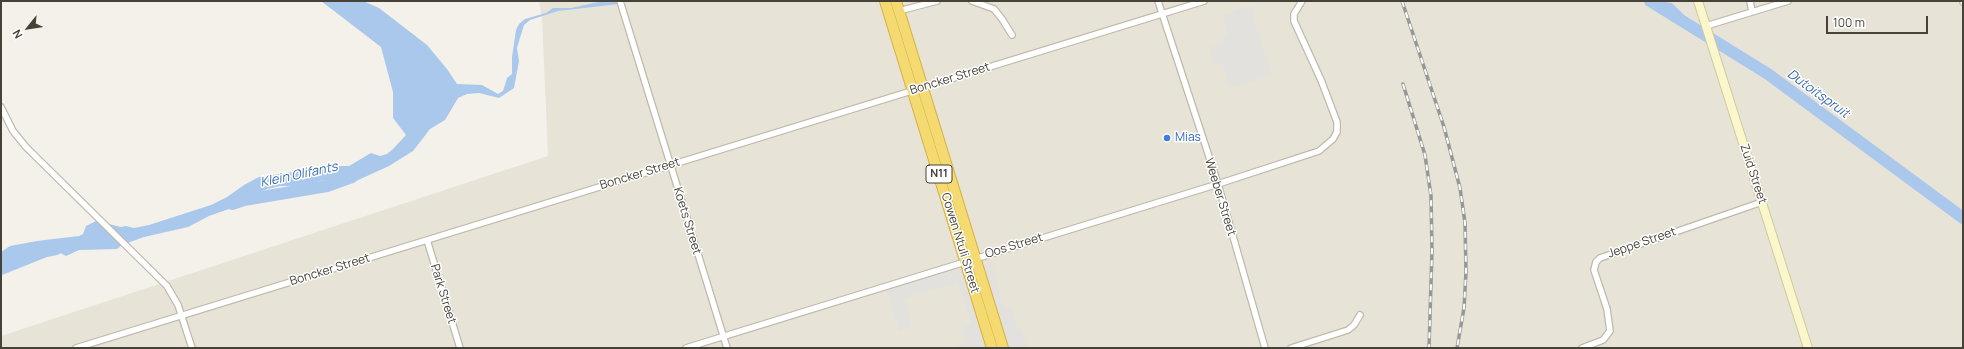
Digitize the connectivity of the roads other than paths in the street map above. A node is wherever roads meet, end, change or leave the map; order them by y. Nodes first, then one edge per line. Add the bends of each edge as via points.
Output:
1 (620, 1) edge
2 (885, 1) edge
3 (937, 1) edge
4 (972, 1) edge
5 (1158, 1) edge
6 (1204, 1) edge
7 (1302, 1) edge
8 (1698, 1) edge
9 (1750, 1) edge
10 (1788, 1) edge
11 (898, 6) edge
12 (1752, 12) junction
13 (1162, 14) junction
14 (1706, 26) junction
15 (1012, 35) dead end
16 (917, 89) junction
17 (1, 107) edge
18 (670, 164) junction
19 (1218, 184) junction
20 (1762, 202) junction
21 (427, 240) junction
22 (970, 260) junction
23 (181, 316) junction
24 (1360, 316) dead end
25 (723, 336) junction
26 (76, 348) edge
27 (192, 348) edge
28 (460, 348) edge
29 (686, 348) edge
30 (727, 348) edge
31 (992, 348) edge
32 (1003, 348) edge
33 (1265, 348) edge
34 (1291, 348) edge
35 (1582, 348) edge
36 (1808, 348) edge

1 - 18 street, Koets Street
2 - 16 highway, Cowen Ntuli Street / N11
3 - 11 street
4 - 15 street via 994,9
5 - 13 street, Weeber Street
6 - 13 street, Boncker Street
7 - 19 street, Oos Street via 1294,14 1294,21 1321,80 1336,122 1337,132 1334,139 1319,151
8 - 14 street, Zuid Street
9 - 12 street
10 - 12 street
11 - 16 highway, Cowen Ntuli Street / N11
12 - 14 street
13 - 16 street, Boncker Street
13 - 19 street, Weeber Street
14 - 20 street, Zuid Street
16 - 18 street, Boncker Street
16 - 22 highway, Cowen Ntuli Street / N11
17 - 23 street via 13,131 26,147 167,286
18 - 21 street, Boncker Street
18 - 25 street, Koets Street
19 - 22 street, Oos Street
19 - 33 street, Weeber Street
20 - 35 street, Jeppe Street via 1600,258 1594,270 1610,325 1607,336 1598,343
20 - 36 street, Zuid Street
21 - 23 street, Boncker Street
21 - 28 street, Park Street
22 - 25 street, Oos Street
22 - 31 highway, Cowen Ntuli Street / N11
22 - 32 highway, Cowen Ntuli Street / N11
23 - 26 street, Boncker Street
23 - 27 street
24 - 34 street via 1348,330
25 - 29 street, Oos Street
25 - 30 street, Koets Street

